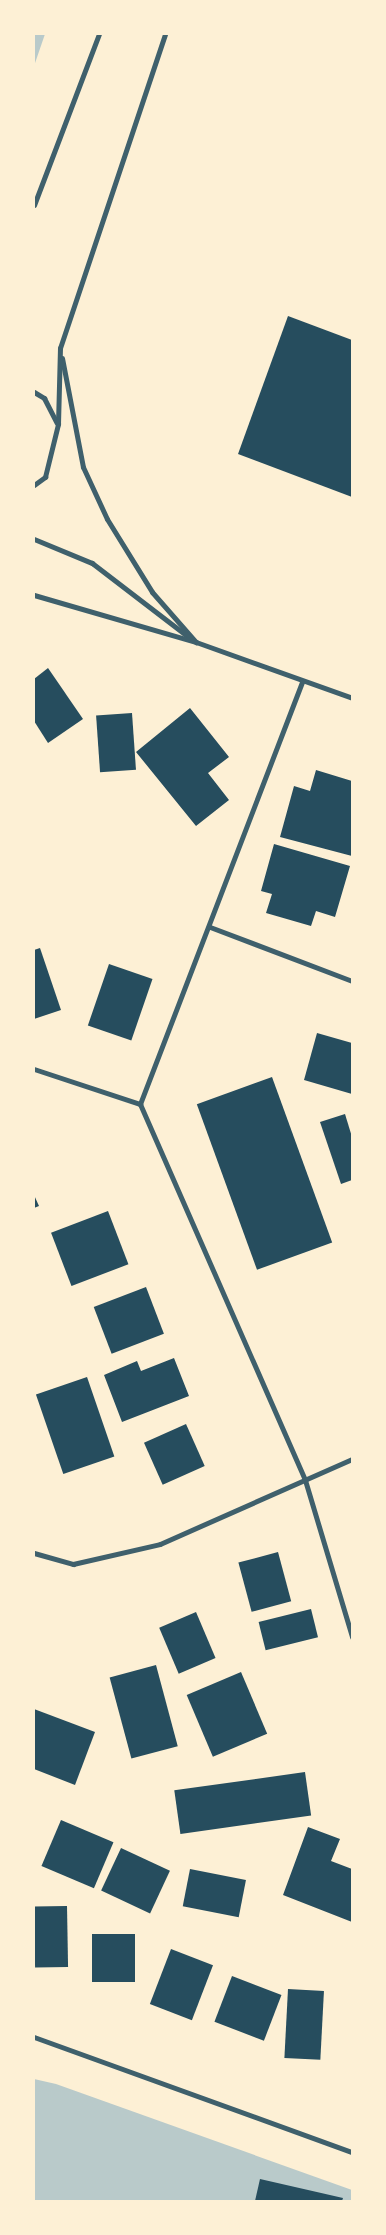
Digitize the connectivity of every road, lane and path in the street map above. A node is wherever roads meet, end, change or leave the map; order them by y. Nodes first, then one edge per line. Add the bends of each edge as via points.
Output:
1 (99, 34) edge
2 (165, 34) edge
3 (34, 205) edge
4 (60, 348) junction
5 (34, 392) edge
6 (58, 424) junction
7 (34, 485) edge
8 (34, 539) edge
9 (34, 595) edge
10 (196, 642) junction
11 (302, 682) junction
12 (352, 698) edge
13 (210, 927) junction
14 (352, 982) edge
15 (34, 1069) edge
16 (140, 1104) junction
17 (352, 1459) edge
18 (305, 1480) junction
19 (34, 1553) edge
20 (352, 1637) edge
21 (34, 2037) edge
22 (352, 2152) edge

1 - 3 street
2 - 4 street
4 - 6 street
4 - 10 street via 83,467 107,519 152,592
5 - 6 street via 44,398
6 - 7 street via 45,477
8 - 10 street via 92,563
9 - 10 street
10 - 11 street
11 - 12 street
11 - 13 street
13 - 14 street
13 - 16 street
15 - 16 street
16 - 18 street
17 - 18 street
18 - 19 street via 160,1544 73,1564
18 - 20 street
21 - 22 street

